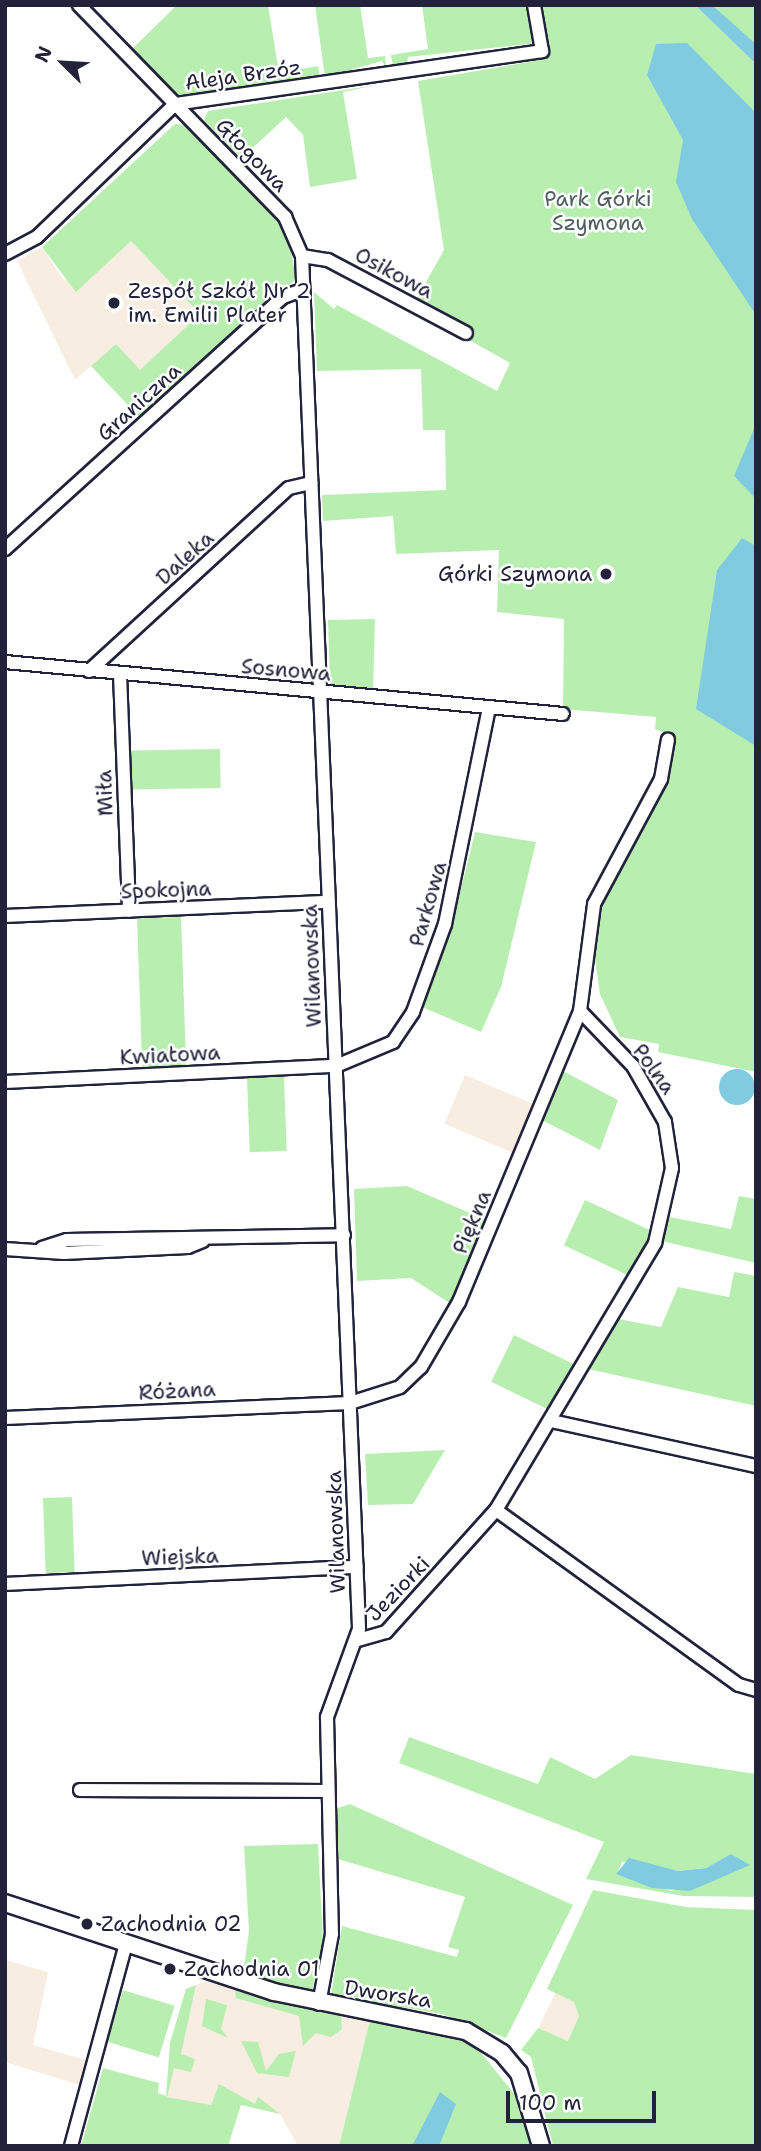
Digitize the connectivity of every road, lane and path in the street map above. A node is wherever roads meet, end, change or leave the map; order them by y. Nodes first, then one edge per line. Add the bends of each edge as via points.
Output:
1 (79, 5) edge
2 (534, 5) edge
3 (174, 104) junction
4 (5, 254) edge
5 (302, 256) junction
6 (302, 290) junction
7 (466, 333) dead end
8 (311, 483) junction
9 (5, 549) edge
10 (5, 662) edge
11 (89, 671) junction
12 (120, 674) junction
13 (320, 692) junction
14 (489, 708) junction
15 (563, 714) dead end
16 (668, 740) dead end
17 (329, 902) junction
18 (129, 911) junction
19 (5, 916) edge
20 (580, 1011) junction
21 (336, 1066) junction
22 (5, 1082) edge
23 (344, 1235) junction
24 (5, 1249) edge
25 (350, 1403) junction
26 (5, 1418) edge
27 (551, 1421) junction
28 (756, 1466) edge
29 (496, 1510) junction
30 (357, 1567) junction
31 (5, 1584) edge
32 (358, 1640) junction
33 (756, 1690) edge
34 (80, 1790) dead end
35 (327, 1791) junction
36 (5, 1903) edge
37 (126, 1944) junction
38 (319, 2004) junction
39 (71, 2146) edge
40 (541, 2146) edge

1 - 3 street, Głogowa
2 - 3 street, Aleja Brzóz via 542,51
3 - 4 street, Aleja Brzóz via 37,237
3 - 5 street, Głogowa via 285,217
5 - 6 street, Głogowa
5 - 7 street, Osikowa via 328,260
6 - 8 street, Wilanowska
6 - 9 street, Graniczna via 283,297
8 - 11 street, Daleka via 289,488
8 - 13 street, Wilanowska
10 - 11 street, Sosnowa
11 - 12 street, Sosnowa
12 - 13 street, Sosnowa
12 - 18 street, Miła
13 - 14 street, Sosnowa
13 - 17 street, Wilanowska
14 - 15 street, Sosnowa
14 - 21 street, Parkowa via 466,843 419,996 393,1042
16 - 20 street via 661,779 594,904
17 - 18 street, Spokojna
17 - 21 street, Wilanowska
18 - 19 street, Spokojna
20 - 25 street, Piękna via 433,1354 400,1387
20 - 27 street, Polna via 646,1085 665,1122 672,1168 655,1243
21 - 22 street, Kwiatowa
21 - 23 street, Wilanowska
23 - 24 street
23 - 25 street, Wilanowska
25 - 26 street, Różana
25 - 30 street, Wilanowska
27 - 28 street
27 - 29 street, Polna
29 - 32 street, Jeziorki via 386,1632
29 - 33 street via 739,1685
30 - 31 street, Wiejska
30 - 32 street, Wilanowska
32 - 35 street, Jeziorki via 329,1705
34 - 35 street
35 - 38 street, Jeziorki via 332,1934
36 - 37 street, Dworska
37 - 38 street, Dworska
37 - 39 street
38 - 40 street, Dworska via 444,2024 490,2045 519,2073

